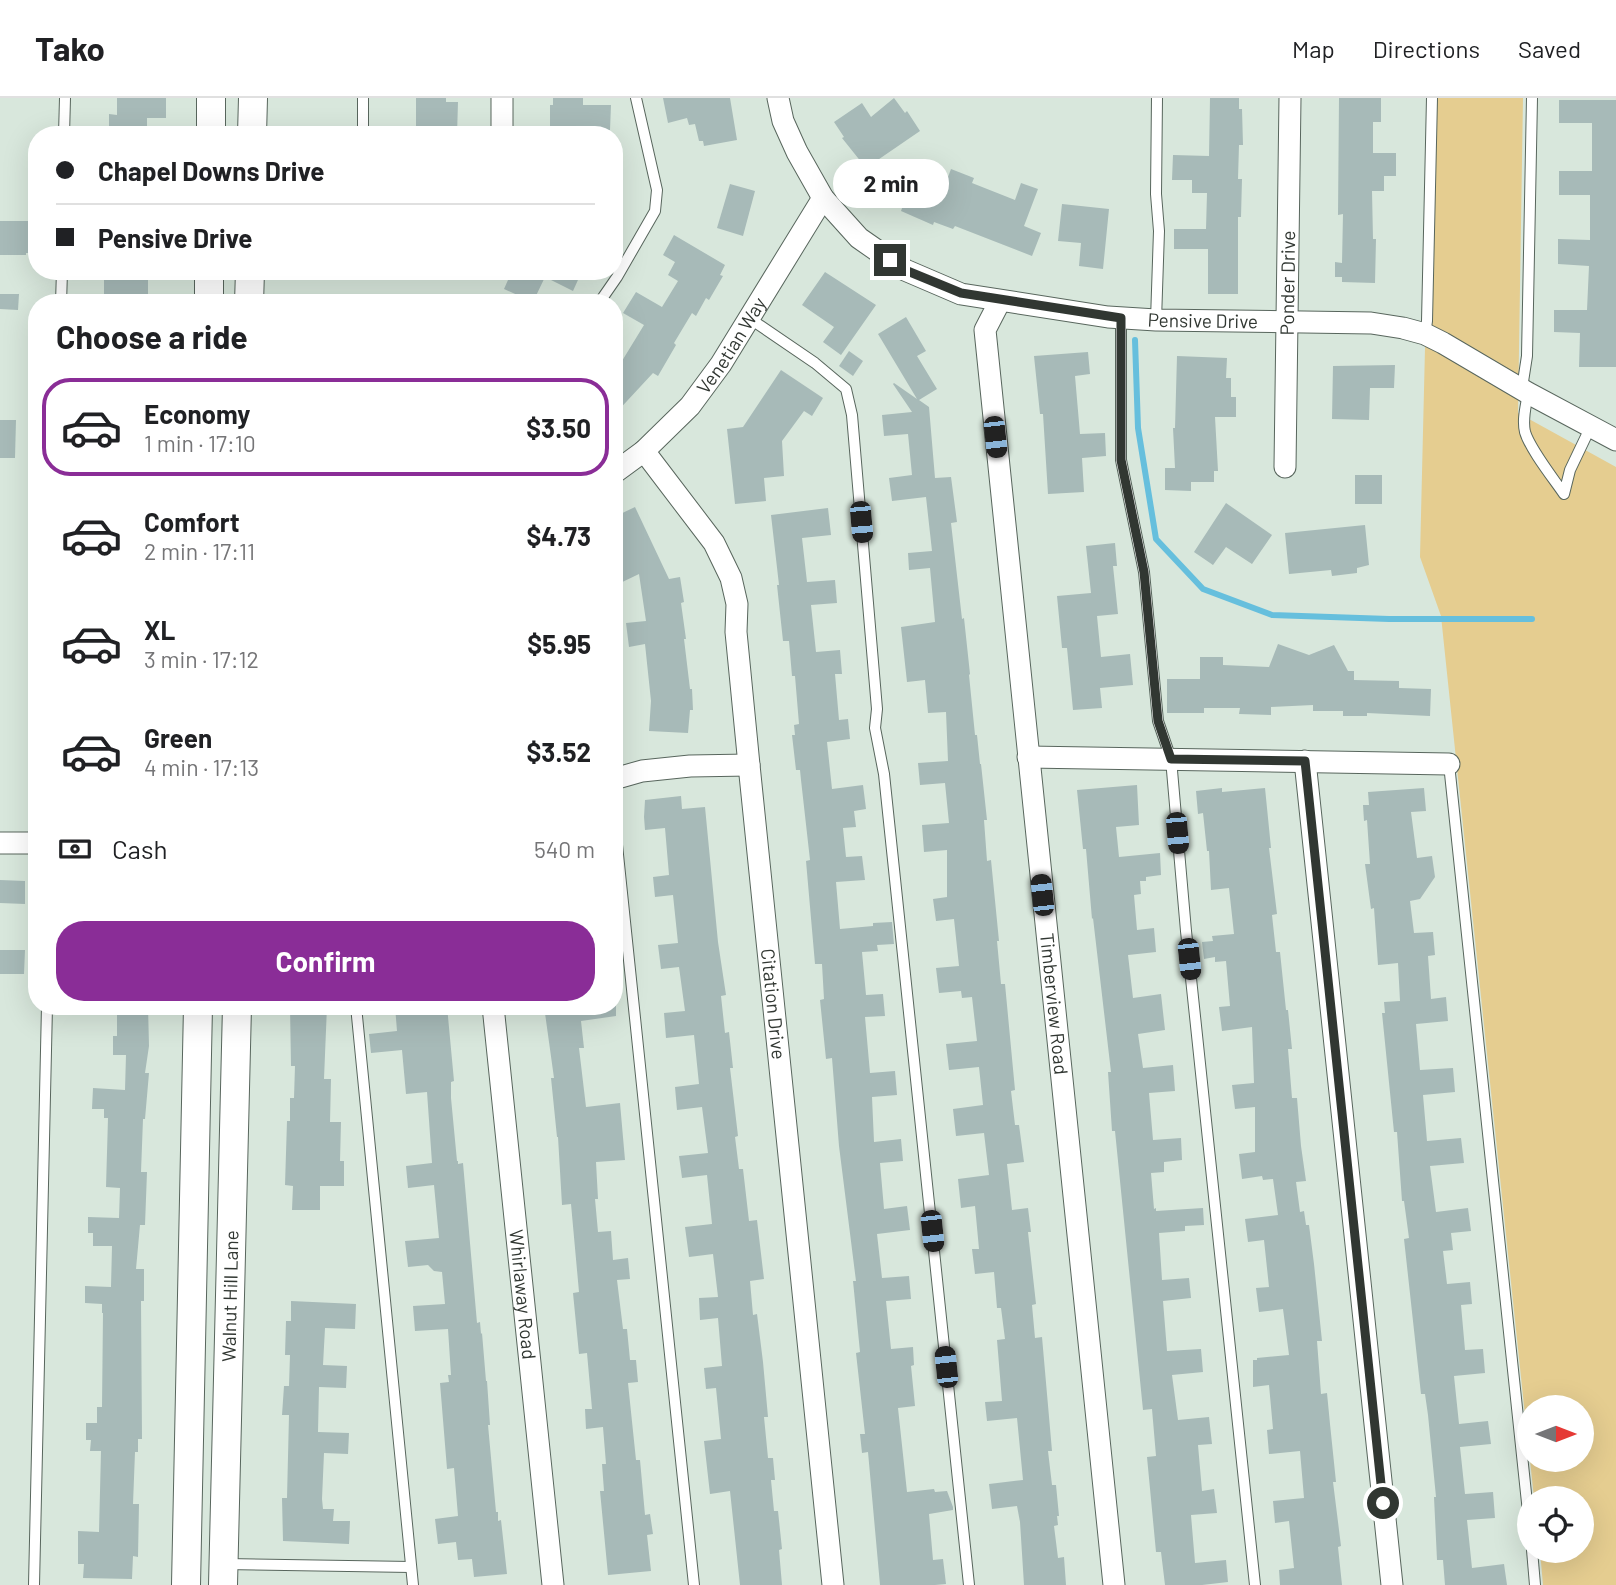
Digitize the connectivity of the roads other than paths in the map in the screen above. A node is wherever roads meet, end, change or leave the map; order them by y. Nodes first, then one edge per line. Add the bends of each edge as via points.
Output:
1 (65, 98) edge
2 (211, 98) edge
3 (253, 98) edge
4 (363, 98) edge
5 (502, 98) edge
6 (636, 98) edge
7 (778, 98) edge
8 (1157, 98) edge
9 (1290, 98) edge
10 (1432, 98) edge
11 (1532, 98) edge
12 (64, 126) edge
13 (211, 126) edge
14 (252, 126) edge
15 (363, 126) edge
16 (502, 126) edge
17 (823, 198) junction
18 (623, 267) edge
19 (1000, 301) junction
20 (750, 318) junction
21 (1121, 318) junction
22 (1156, 320) junction
23 (1288, 323) junction
24 (1425, 334) junction
25 (1525, 391) junction
26 (1591, 426) junction
27 (1616, 440) edge
28 (644, 451) junction
29 (623, 466) edge
30 (1285, 467) dead end
31 (1028, 757) junction
32 (1171, 759) junction
33 (1305, 761) junction
34 (1449, 764) joint
35 (749, 765) junction
36 (623, 776) edge
37 (0, 843) edge
38 (28, 843) edge
39 (623, 903) edge
40 (47, 1015) edge
41 (198, 1015) edge
42 (237, 1015) edge
43 (357, 1015) edge
44 (494, 1015) edge
45 (1525, 1486) edge
46 (1533, 1563) edge
47 (411, 1567) junction
48 (224, 1575) edge
49 (34, 1585) edge
50 (186, 1585) edge
51 (413, 1585) edge
52 (553, 1585) edge
53 (694, 1585) edge
54 (833, 1585) edge
55 (970, 1585) edge
56 (1114, 1585) edge
57 (1255, 1585) edge
58 (1392, 1585) edge
59 (1535, 1585) edge

1 - 12 lane
2 - 13 main road
3 - 14 main road
4 - 15 lane
5 - 16 street
6 - 18 lane via 657,190 655,211
7 - 17 street, Pensive Drive via 783,121
8 - 22 lane
9 - 23 street, Ponder Drive
10 - 24 lane
11 - 25 lane
17 - 19 street, Pensive Drive via 859,238 905,270 961,293
17 - 20 street, Venetian Way
19 - 21 street, Pensive Drive
19 - 31 street, Timberview Road via 985,330
20 - 28 street, Venetian Way via 690,406
20 - 55 lane via 846,389 852,415 875,727 884,774
21 - 22 street, Pensive Drive
21 - 32 lane via 1121,460 1144,572 1158,721
22 - 23 street, Pensive Drive
23 - 24 street, Pensive Drive via 1371,323
23 - 30 street, Ponder Drive
24 - 25 street, Pensive Drive
25 - 26 street, Pensive Drive
25 - 26 lane via 1525,433 1564,494
26 - 27 street, Pensive Drive
28 - 29 street, Venetian Way
28 - 35 street, Citation Drive via 714,543 732,578
31 - 32 street
31 - 56 street, Timberview Road
32 - 33 street
32 - 57 lane
33 - 34 street
33 - 58 street
34 - 45 lane
35 - 36 street via 690,766
35 - 54 street, Citation Drive
37 - 38 street
39 - 53 lane
40 - 49 lane
41 - 50 main road, Walnut Hill Lane
42 - 48 main road, Walnut Hill Lane
43 - 47 lane
44 - 52 street, Whirlaway Road
46 - 59 lane
47 - 48 lane
47 - 51 lane

